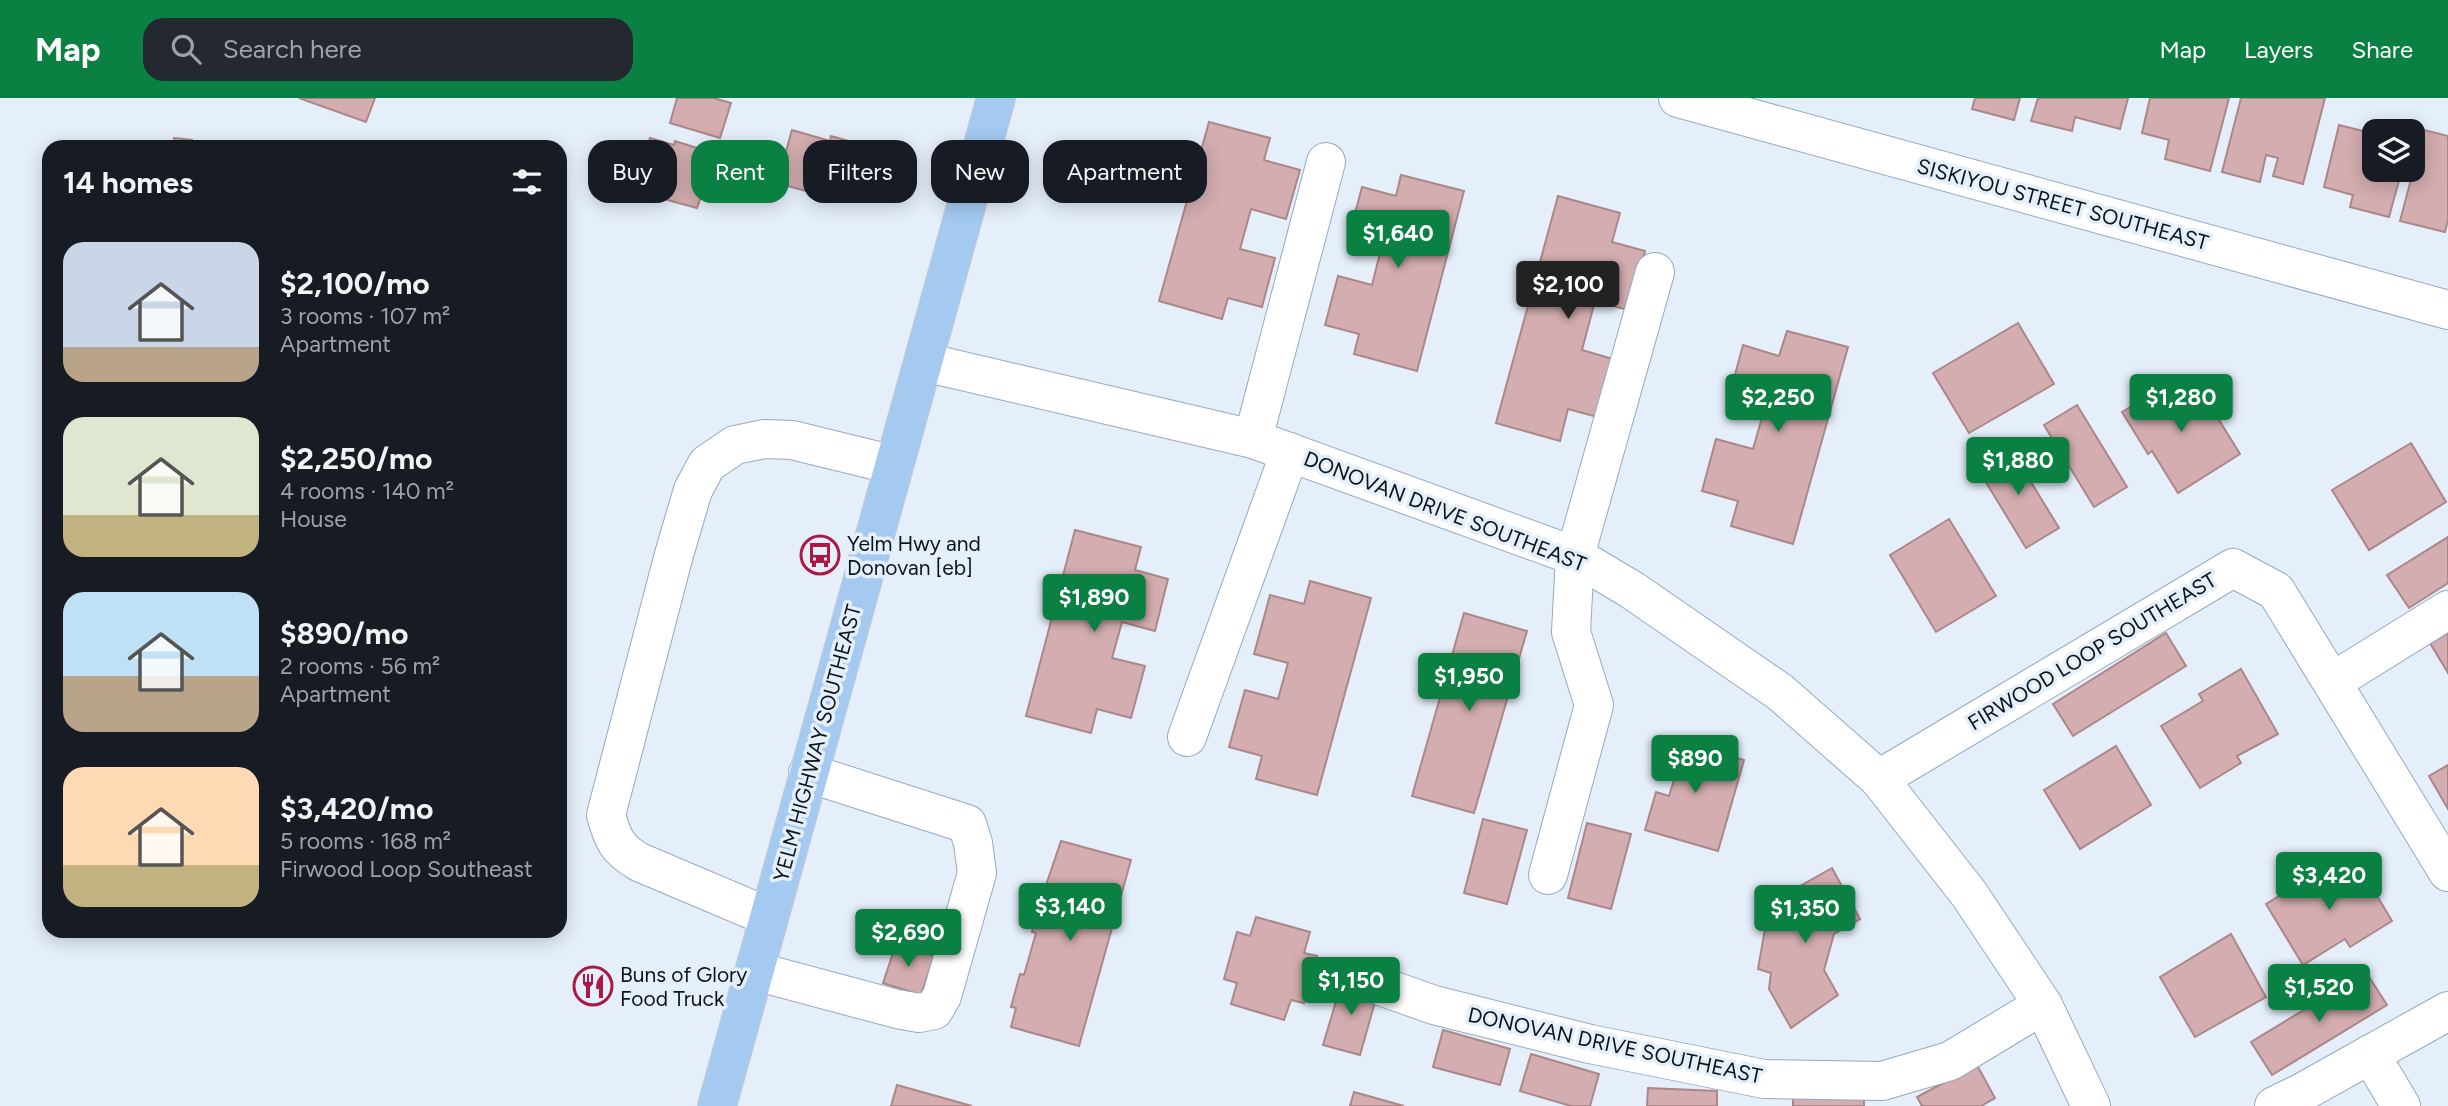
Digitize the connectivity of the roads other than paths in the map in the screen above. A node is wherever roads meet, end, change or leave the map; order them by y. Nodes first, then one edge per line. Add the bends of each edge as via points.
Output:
1 (996, 98) edge
2 (1678, 98) edge
3 (1326, 162) dead end
4 (1655, 272) dead end
5 (2448, 310) edge
6 (924, 362) junction
7 (1253, 439) junction
8 (1290, 452) junction
9 (894, 465) junction
10 (1575, 556) junction
11 (2448, 610) edge
12 (2332, 682) junction
13 (1187, 737) dead end
14 (808, 773) junction
15 (1878, 779) junction
16 (2448, 872) edge
17 (1548, 875) dead end
18 (769, 917) junction
19 (754, 971) junction
20 (1383, 988) dead end
21 (2043, 1005) junction
22 (2448, 1011) edge
23 (2370, 1054) junction
24 (717, 1106) edge
25 (2091, 1106) edge
26 (2274, 1106) edge
27 (2401, 1106) edge

1 - 6 main road, YELM HIGHWAY SOUTHEAST
2 - 5 street, SISKIYOU STREET SOUTHEAST
3 - 7 street
4 - 10 street
6 - 7 street, DONOVAN DRIVE SOUTHEAST
6 - 9 main road, YELM HIGHWAY SOUTHEAST
7 - 8 street, DONOVAN DRIVE SOUTHEAST
8 - 10 street, DONOVAN DRIVE SOUTHEAST
8 - 13 street
9 - 14 main road, YELM HIGHWAY SOUTHEAST
9 - 18 street via 792,440 764,439 735,446 707,464 693,490 673,558 607,815 612,837 624,853 639,862
10 - 15 street, DONOVAN DRIVE SOUTHEAST via 1780,692
10 - 17 street via 1571,632 1594,705
11 - 12 street
12 - 15 street, FIRWOOD LOOP SOUTHEAST via 2276,591 2233,568
12 - 16 street, FIRWOOD LOOP SOUTHEAST
14 - 18 main road, YELM HIGHWAY SOUTHEAST
14 - 19 street via 967,824 977,873 934,1010 897,1009
15 - 21 street, DONOVAN DRIVE SOUTHEAST via 1969,894
18 - 19 main road, YELM HIGHWAY SOUTHEAST
19 - 24 main road, YELM HIGHWAY SOUTHEAST
20 - 21 street, DONOVAN DRIVE SOUTHEAST via 1590,1044 1764,1079 1881,1082 1950,1061
21 - 25 street, DONOVAN DRIVE SOUTHEAST
22 - 23 street
23 - 26 street
23 - 27 street

